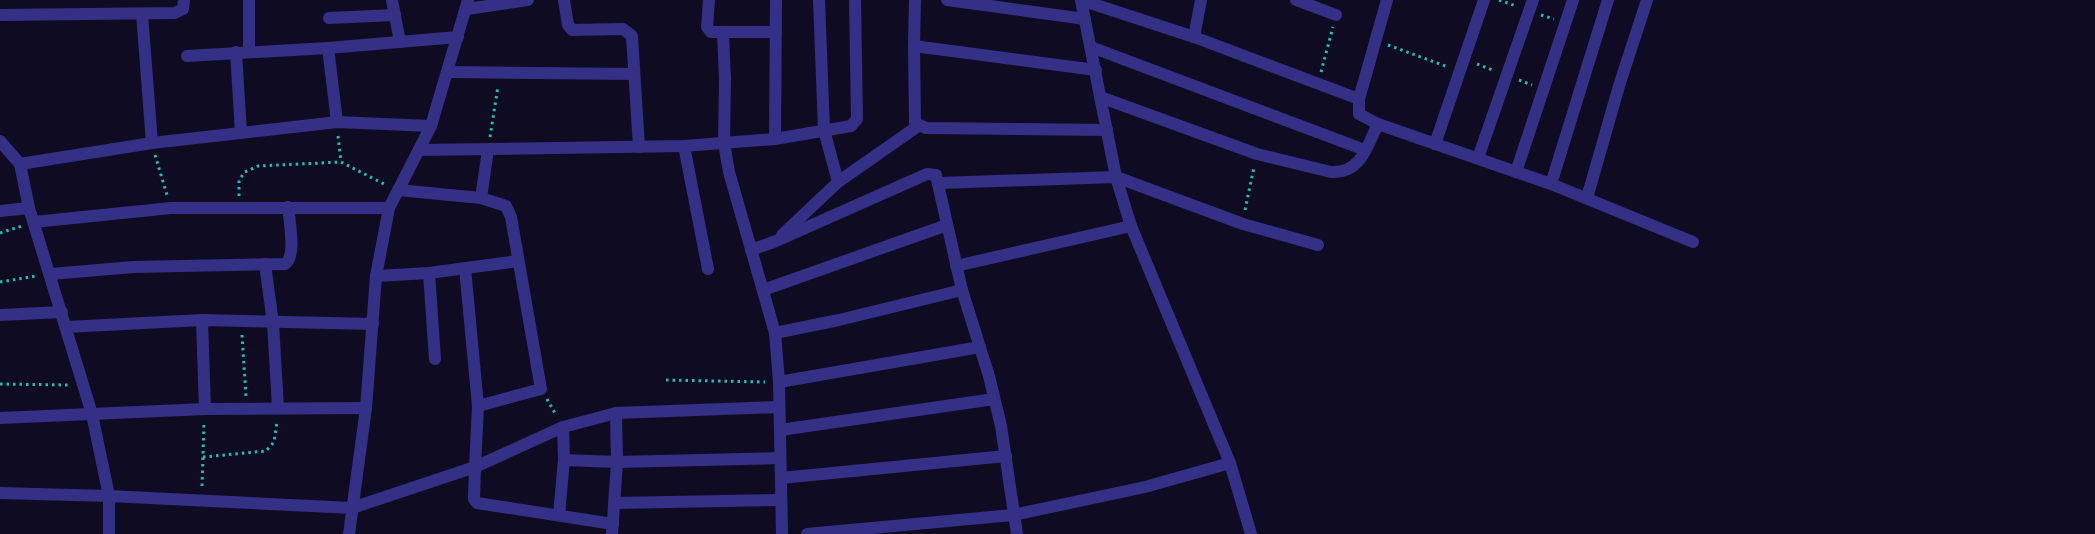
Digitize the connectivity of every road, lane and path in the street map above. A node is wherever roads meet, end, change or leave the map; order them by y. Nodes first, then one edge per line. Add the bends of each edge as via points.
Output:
1 (184, 0) edge
2 (250, 0) edge
3 (392, 0) edge
4 (528, 0) edge
5 (564, 0) edge
6 (709, 0) edge
7 (776, 0) edge
8 (819, 0) edge
9 (855, 0) edge
10 (916, 0) edge
11 (947, 0) edge
12 (1202, 0) edge
13 (1296, 0) edge
14 (1387, 0) edge
15 (1484, 0) edge
16 (1533, 0) edge
17 (1573, 0) edge
18 (1608, 0) edge
19 (1647, 0) edge
20 (468, 4) edge
21 (142, 14) junction
22 (0, 15) edge
23 (394, 15) junction
24 (1336, 15) joint
25 (329, 18) dead end
26 (1085, 19) junction
27 (776, 32) junction
28 (723, 34) junction
29 (458, 36) junction
30 (1194, 37) junction
31 (1375, 41) junction
32 (400, 42) junction
33 (914, 46) junction
34 (1091, 47) junction
35 (328, 48) junction
36 (243, 52) junction
37 (187, 56) dead end
38 (1464, 59) junction
39 (1096, 70) junction
40 (448, 72) junction
41 (1460, 72) junction
42 (500, 73) junction
43 (634, 74) junction
44 (1508, 76) junction
45 (1318, 84) junction
46 (1100, 97) junction
47 (1359, 99) junction
48 (337, 122) junction
49 (1378, 124) junction
50 (431, 126) junction
51 (918, 126) junction
52 (824, 130) junction
53 (1107, 130) junction
54 (241, 133) junction
55 (775, 139) junction
56 (0, 141) edge
57 (152, 143) junction
58 (724, 143) junction
59 (1435, 144) junction
60 (639, 146) junction
61 (684, 146) junction
62 (419, 150) junction
63 (488, 150) junction
64 (1365, 150) junction
65 (1256, 154) junction
66 (1478, 158) junction
67 (341, 162) junction
68 (20, 164) junction
69 (1516, 172) junction
70 (1116, 178) junction
71 (838, 182) junction
72 (939, 182) junction
73 (1550, 184) junction
74 (398, 190) junction
75 (481, 198) junction
76 (1587, 198) junction
77 (288, 206) junction
78 (29, 208) junction
79 (170, 208) junction
80 (239, 208) junction
81 (389, 208) junction
82 (0, 211) edge
83 (34, 222) junction
84 (1243, 224) junction
85 (947, 225) junction
86 (1131, 226) junction
87 (0, 233) edge
88 (776, 241) junction
89 (1693, 242) dead end
90 (1318, 245) dead end
91 (750, 250) junction
92 (518, 261) junction
93 (265, 264) junction
94 (956, 266) junction
95 (465, 268) junction
96 (708, 269) dead end
97 (429, 273) junction
98 (51, 274) junction
99 (376, 276) junction
100 (0, 282) edge
101 (763, 290) junction
102 (962, 290) junction
103 (62, 312) junction
104 (0, 315) edge
105 (202, 320) junction
106 (241, 322) junction
107 (273, 323) junction
108 (373, 324) junction
109 (66, 327) junction
110 (775, 333) junction
111 (980, 347) junction
112 (435, 359) dead end
113 (666, 380) dead end
114 (779, 382) junction
115 (0, 384) edge
116 (82, 385) junction
117 (541, 389) junction
118 (994, 399) junction
119 (478, 406) junction
120 (278, 408) junction
121 (366, 408) junction
122 (779, 408) junction
123 (205, 409) junction
124 (247, 409) junction
125 (616, 413) junction
126 (92, 414) junction
127 (0, 418) edge
128 (563, 427) junction
129 (780, 430) junction
130 (1006, 456) junction
131 (203, 457) junction
132 (780, 458) junction
133 (564, 460) junction
134 (617, 462) junction
135 (1230, 463) junction
136 (475, 468) junction
137 (781, 478) junction
138 (0, 493) edge
139 (109, 496) junction
140 (201, 500) junction
141 (780, 500) junction
142 (614, 503) junction
143 (352, 508) junction
144 (559, 515) junction
145 (1013, 515) junction
146 (612, 529) edge
147 (109, 534) edge
148 (349, 534) edge
149 (782, 534) edge
150 (806, 534) edge
151 (1017, 534) edge
152 (1251, 534) edge

1 - 21 street via 180,11
2 - 36 street
3 - 23 street
4 - 20 street
5 - 43 street via 572,30 606,28 628,32 632,36
6 - 28 street via 707,27 711,32
7 - 27 street
8 - 52 street
9 - 52 street via 856,119 850,126
10 - 33 street
11 - 26 street
12 - 30 street
13 - 24 street
14 - 31 street
15 - 38 street
16 - 44 street
17 - 69 street
18 - 73 street
19 - 76 street
20 - 29 street
21 - 22 street
21 - 57 street
23 - 25 street
23 - 32 street
24 - 45 path
26 - 30 street via 1081,0
26 - 34 street
27 - 28 street
27 - 55 street
28 - 58 street
29 - 32 street
29 - 40 street
30 - 45 street
31 - 41 path
31 - 47 street
32 - 35 street
33 - 39 street
33 - 51 street via 915,123
34 - 39 street
34 - 64 street
35 - 36 street
35 - 48 street
36 - 37 street
36 - 54 street
38 - 41 street
38 - 44 path
39 - 46 street
40 - 42 street
40 - 50 street
41 - 59 street
42 - 43 street
42 - 63 path
43 - 60 street
44 - 66 street
45 - 47 street
46 - 53 street
46 - 65 street
47 - 49 street via 1359,114
48 - 50 street
48 - 54 street
48 - 67 path
49 - 59 street
49 - 64 street
50 - 62 street
51 - 53 street
51 - 71 street
52 - 55 street
52 - 71 street
53 - 70 street
54 - 57 street
55 - 58 street
56 - 68 street
57 - 68 street
57 - 79 path
58 - 61 street
58 - 91 street
59 - 66 street
60 - 61 street
60 - 63 street
61 - 96 street
62 - 63 street
62 - 74 street
63 - 75 street
64 - 65 street via 1360,160 1343,173
65 - 84 path
66 - 69 street
67 - 74 path
67 - 80 path via 258,166 244,172 239,180
68 - 78 street
69 - 73 street
70 - 72 street
70 - 84 street
70 - 86 street
71 - 88 street
72 - 85 street
72 - 88 street via 936,175 928,174
73 - 76 street
74 - 75 street
74 - 81 street
75 - 92 street via 506,206 515,234
76 - 89 street
77 - 80 street
77 - 81 street
77 - 93 street via 291,258 285,264
78 - 82 street
78 - 83 street
79 - 80 street
79 - 83 street
81 - 99 street
83 - 87 path
83 - 98 street
84 - 90 street
85 - 94 street
85 - 101 street
86 - 94 street
86 - 135 street
88 - 91 street
91 - 101 street
92 - 95 street
92 - 117 street
93 - 98 street via 134,266
93 - 107 street
94 - 102 street
95 - 97 street
95 - 119 street
97 - 99 street
97 - 112 street
98 - 100 path
98 - 103 street
99 - 108 street
101 - 110 street
102 - 110 street
102 - 111 street
103 - 104 street
103 - 109 street
105 - 106 street
105 - 109 street
105 - 123 street
106 - 107 street
106 - 124 path
107 - 108 street
107 - 120 street
108 - 121 street
109 - 116 street
110 - 114 street
111 - 114 street
111 - 118 street
113 - 114 path
114 - 122 street
115 - 116 path
116 - 126 street
117 - 119 street
117 - 128 path
118 - 129 street
118 - 130 street
119 - 136 street
120 - 121 street
120 - 124 street
120 - 131 path via 274,442 266,451
121 - 143 street
122 - 125 street
122 - 129 street
123 - 124 street
123 - 126 street
123 - 131 path
125 - 128 street
125 - 134 street
126 - 127 street
126 - 139 street
128 - 133 street
128 - 136 street
129 - 132 street
130 - 137 street
130 - 145 street
131 - 140 path
132 - 134 street
132 - 137 street
133 - 134 street
133 - 144 street
134 - 142 street
135 - 145 street via 1144,487
135 - 152 street
136 - 143 street
136 - 144 street via 474,499 477,504
137 - 141 street
138 - 139 street
139 - 140 street
139 - 147 street
140 - 143 street
141 - 142 street
141 - 149 street
142 - 146 street
143 - 148 street
144 - 146 street
145 - 150 street
145 - 151 street

